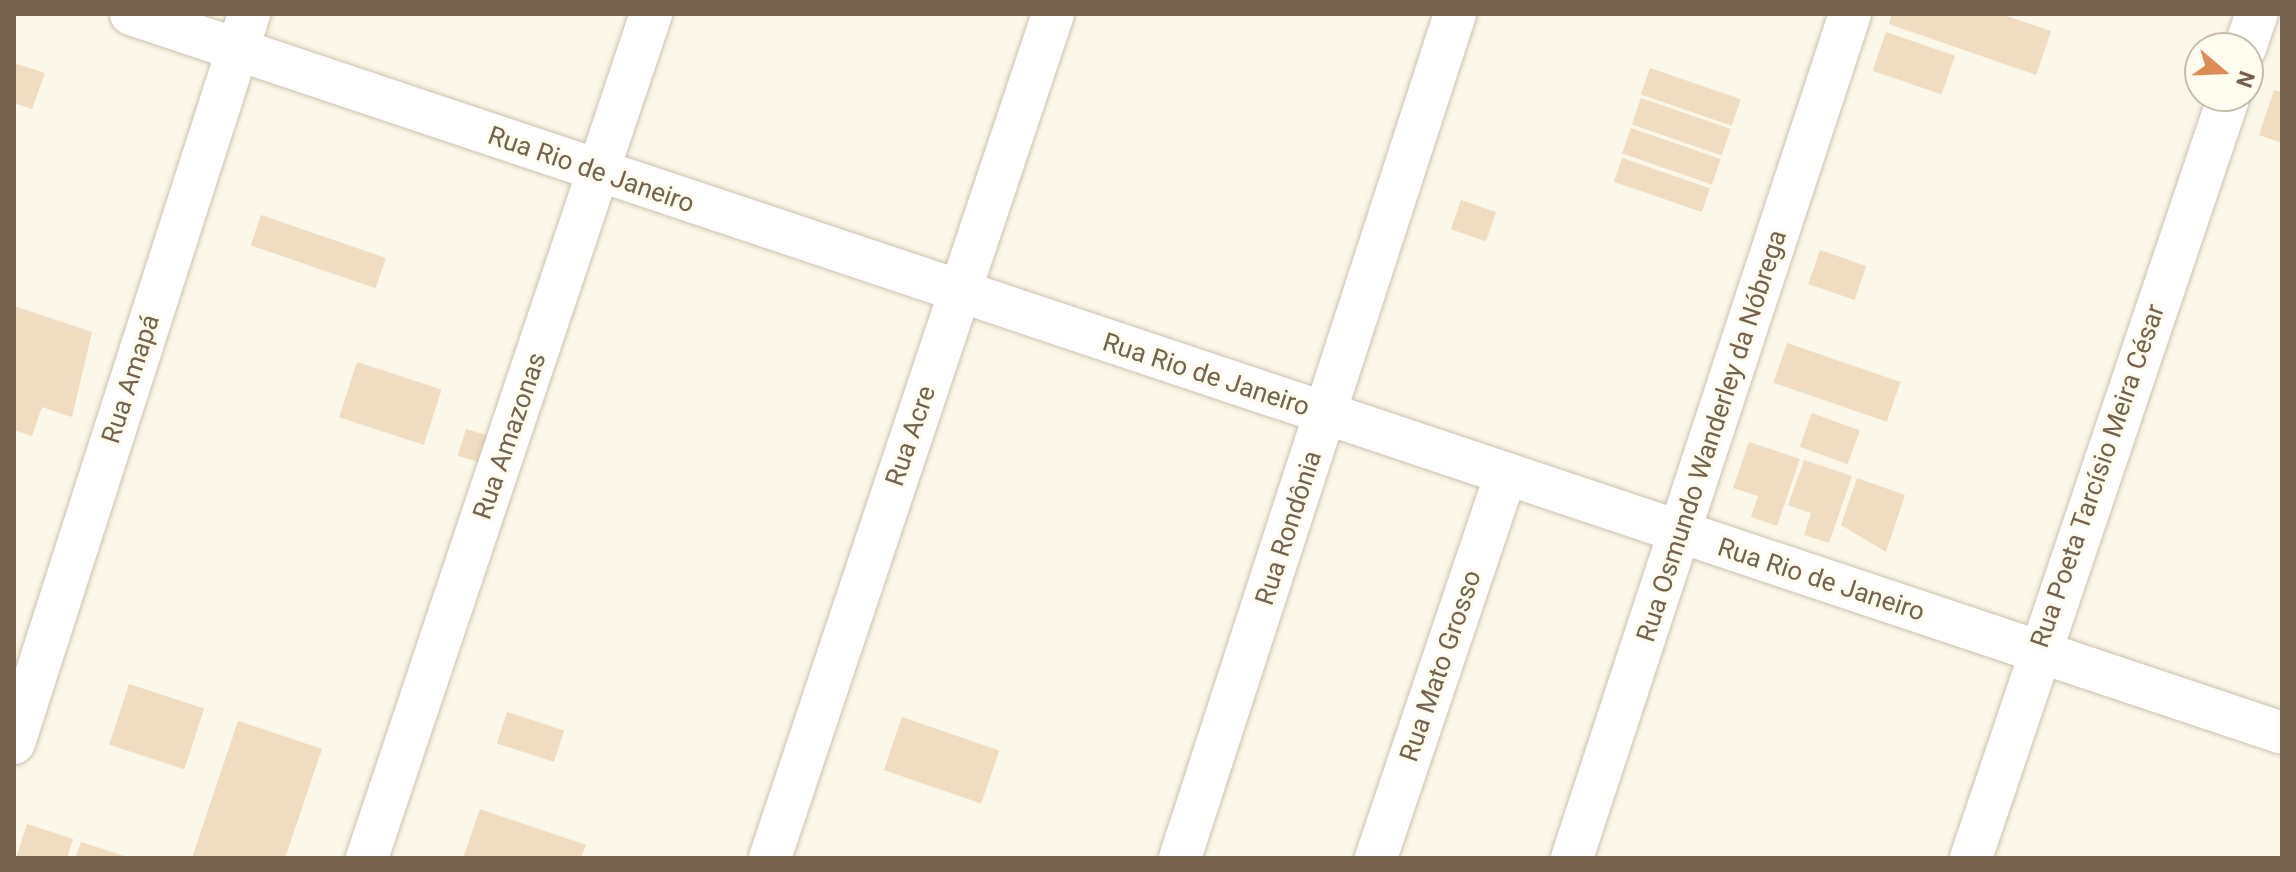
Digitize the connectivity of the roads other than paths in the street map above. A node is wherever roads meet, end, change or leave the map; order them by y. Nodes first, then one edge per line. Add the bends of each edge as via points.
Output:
1 (131, 14) edge
2 (651, 14) edge
3 (1053, 14) edge
4 (1455, 14) edge
5 (1850, 14) edge
6 (243, 32) edge
7 (2223, 112) edge
8 (599, 172) junction
9 (959, 295) junction
10 (1327, 414) junction
11 (1506, 473) junction
12 (1680, 535) junction
13 (2038, 650) junction
14 (2282, 733) edge
15 (14, 743) edge
16 (367, 858) edge
17 (770, 858) edge
18 (1180, 858) edge
19 (1376, 858) edge
20 (1572, 858) edge
21 (1971, 858) edge

1 - 6 street, Rua Rio de Janeiro
2 - 8 street, Rua Amazonas
3 - 9 street, Rua Acre
4 - 10 street, Rua Rondônia
5 - 12 street, Rua Osmundo Wanderley da Nóbrega
6 - 8 street, Rua Rio de Janeiro
6 - 15 street, Rua Amapá
7 - 13 street, Rua Poeta Tarcísio Meira César
8 - 9 street, Rua Rio de Janeiro
8 - 16 street, Rua Amazonas
9 - 10 street, Rua Rio de Janeiro
9 - 17 street, Rua Acre
10 - 11 street, Rua Rio de Janeiro
10 - 18 street, Rua Rondônia
11 - 12 street, Rua Rio de Janeiro
11 - 19 street, Rua Mato Grosso
12 - 13 street, Rua Rio de Janeiro
12 - 20 street, Rua Osmundo Wanderley da Nóbrega
13 - 14 street, Rua Rio de Janeiro
13 - 21 street, Rua Poeta Tarcísio Meira César

